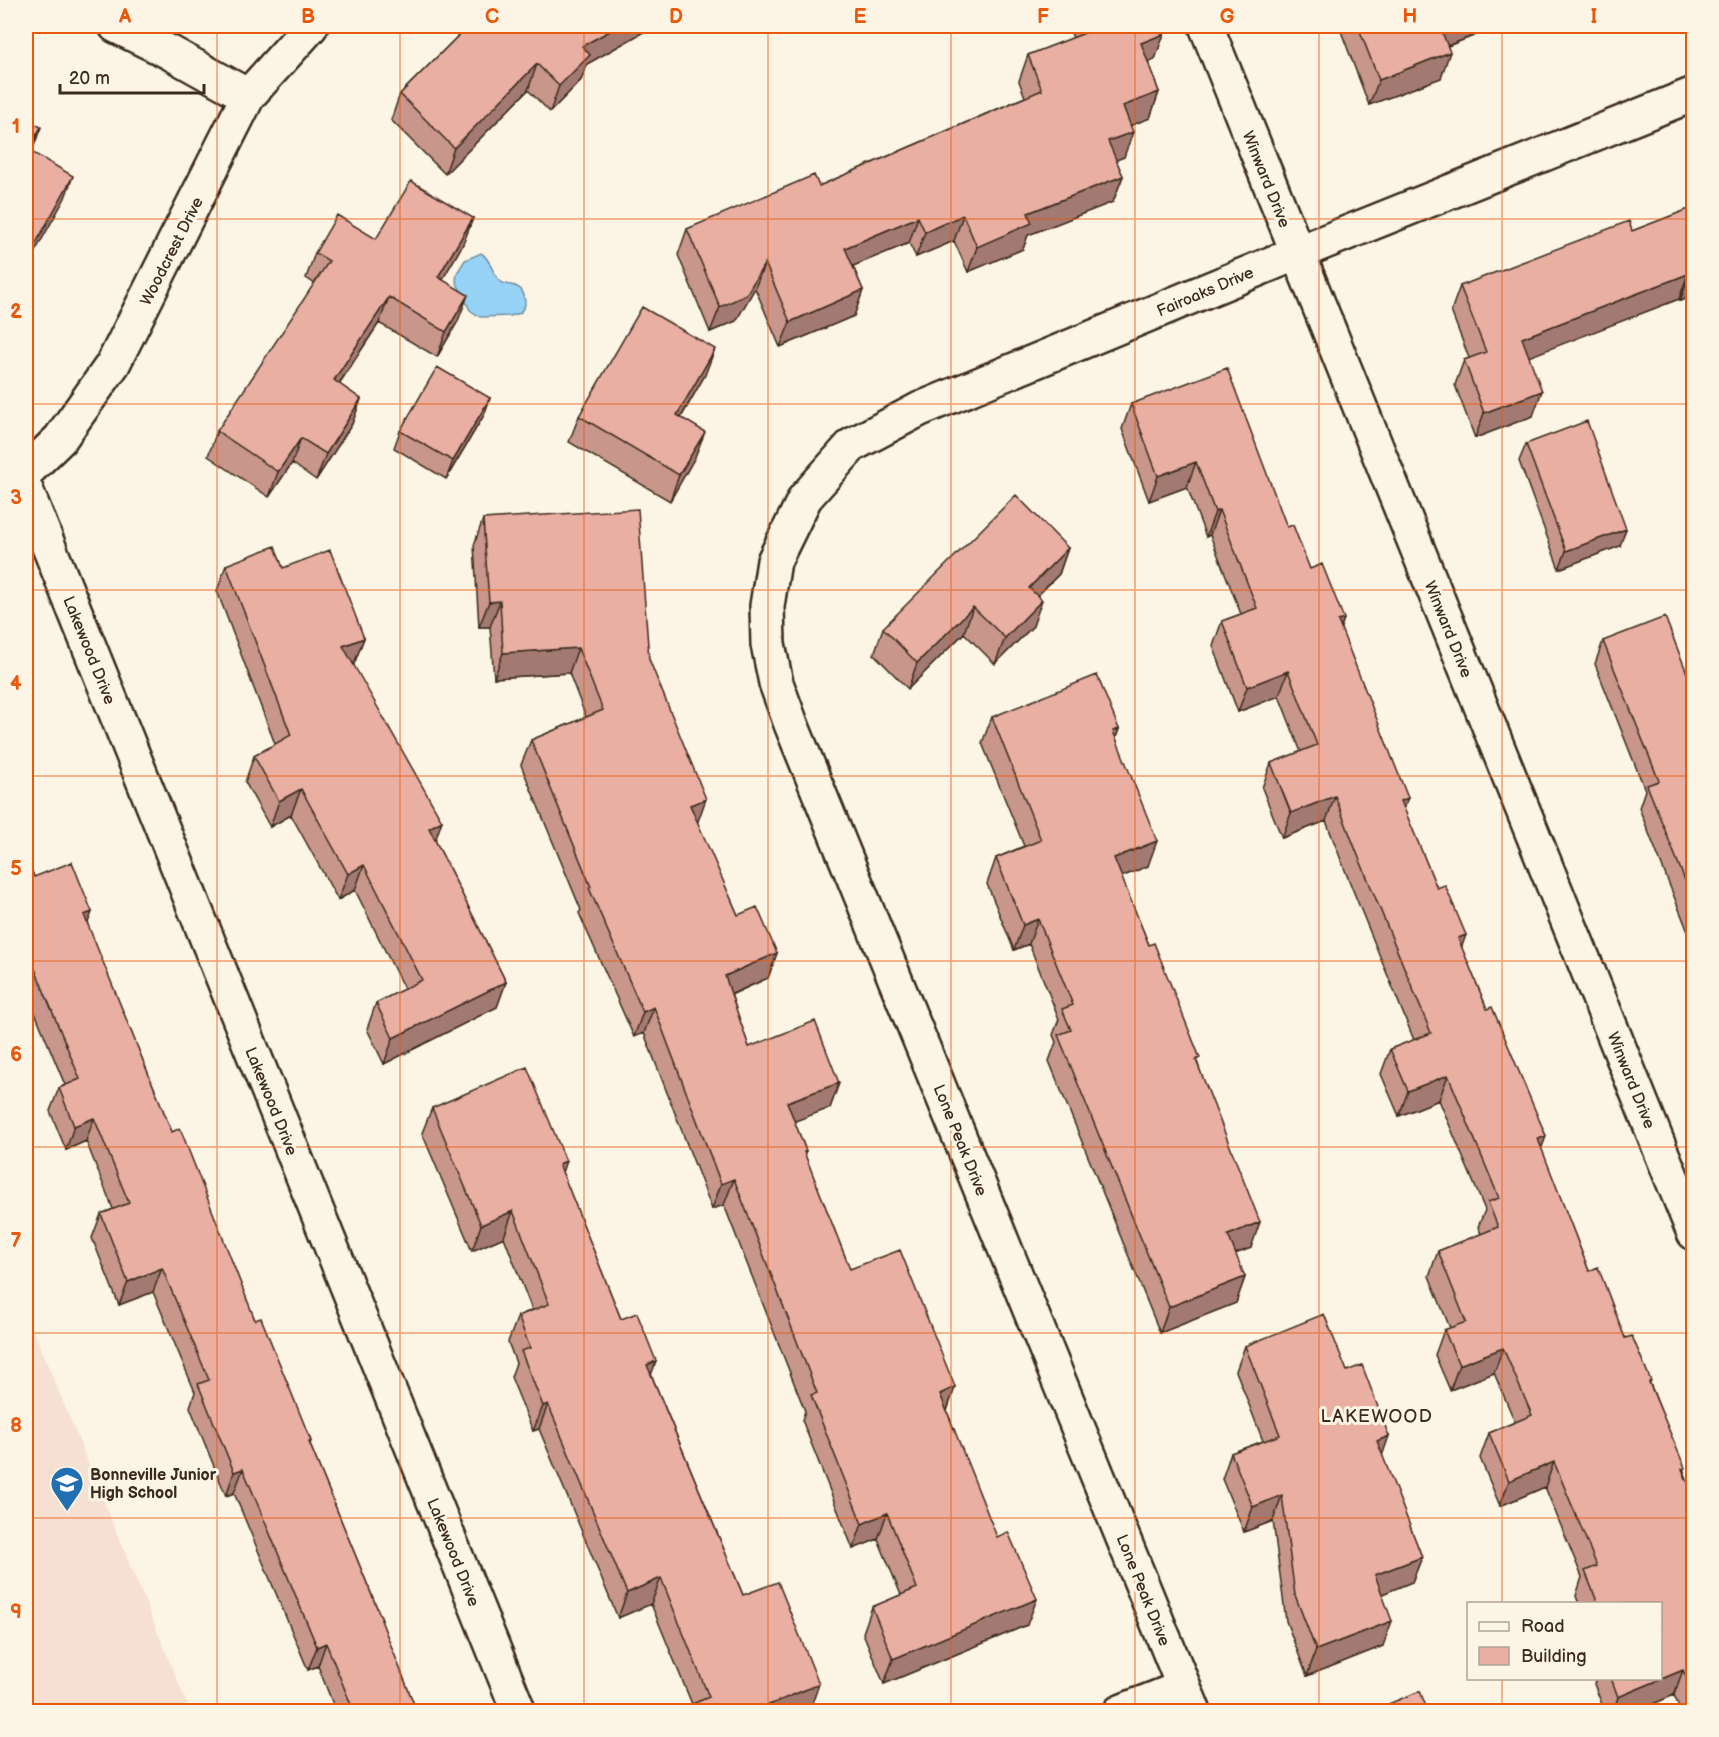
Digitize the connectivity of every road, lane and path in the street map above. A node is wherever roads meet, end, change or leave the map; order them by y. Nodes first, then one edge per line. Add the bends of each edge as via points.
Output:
1 (116, 26) edge
2 (311, 26) edge
3 (1206, 26) edge
4 (1694, 94) edge
5 (249, 96) junction
6 (1297, 253) junction
7 (26, 472) edge
8 (26, 490) edge
9 (774, 561) joint
10 (1694, 1233) edge
11 (1189, 1699) edge
12 (519, 1712) edge
13 (1120, 1712) edge

1 - 5 street
2 - 5 street, Woodcrest Drive
3 - 6 street, Winward Drive
4 - 6 street, Fairoaks Drive
5 - 7 street, Woodcrest Drive via 113,364 60,439
6 - 9 street, Fairoaks Drive via 920,409 852,445 805,498
6 - 10 street, Winward Drive
8 - 12 street, Lakewood Drive
9 - 11 street, Lone Peak Drive via 767,606 768,644 776,683
11 - 13 street

